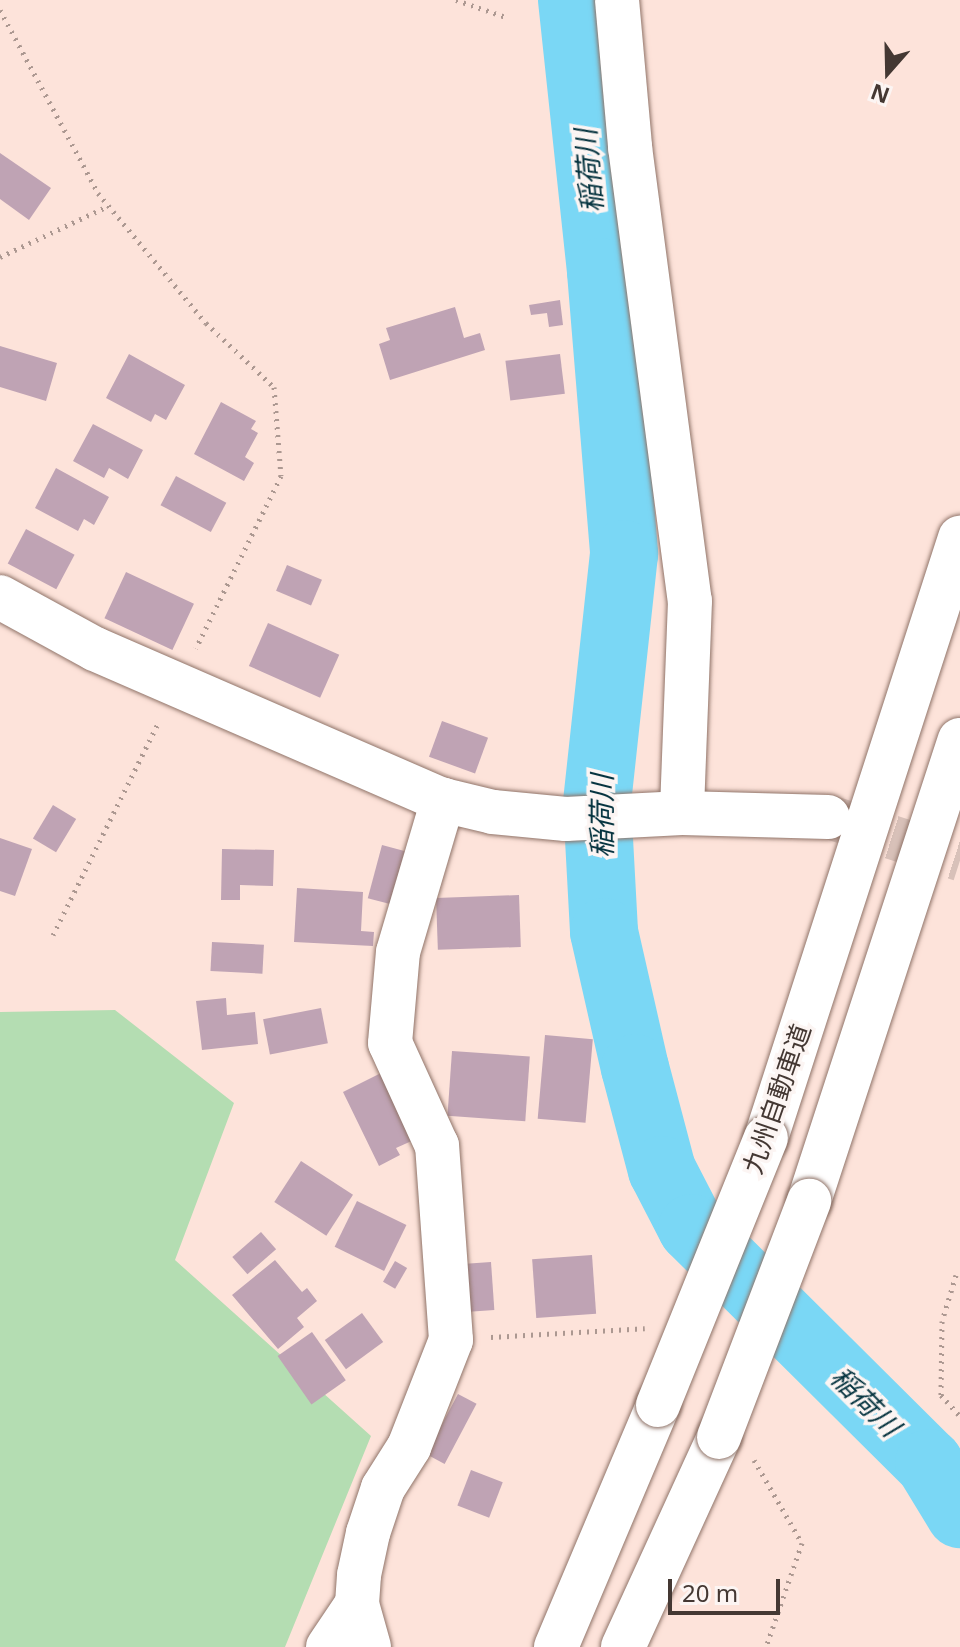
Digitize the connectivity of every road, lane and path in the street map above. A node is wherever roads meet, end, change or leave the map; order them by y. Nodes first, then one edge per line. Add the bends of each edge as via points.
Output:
1 (456, 0) edge
2 (617, 0) edge
3 (0, 10) edge
4 (506, 17) dead end
5 (108, 206) junction
6 (0, 257) edge
7 (960, 538) edge
8 (0, 597) edge
9 (178, 684) junction
10 (960, 740) edge
11 (443, 800) junction
12 (682, 813) junction
13 (828, 817) tunnel mouth
14 (53, 935) dead end
15 (956, 1275) dead end
16 (960, 1416) edge
17 (357, 1604) junction
18 (328, 1647) edge
19 (369, 1647) edge
20 (556, 1647) edge
21 (623, 1647) edge

1 - 4 path
2 - 12 main road via 630,147 690,601
3 - 5 path
5 - 6 path
5 - 9 path via 206,323 274,387 281,476
7 - 20 main road, 九州自動車道, bridge via 766,1138
8 - 9 main road via 95,649
9 - 11 main road
9 - 14 path
10 - 21 main road, bridge via 809,1201 719,1437
11 - 12 main road via 493,812 566,819
11 - 17 main road via 398,952 390,1043 437,1146 451,1340 409,1447 383,1488 359,1575
12 - 13 main road
15 - 16 path via 942,1321 941,1395
17 - 18 main road
17 - 19 main road

